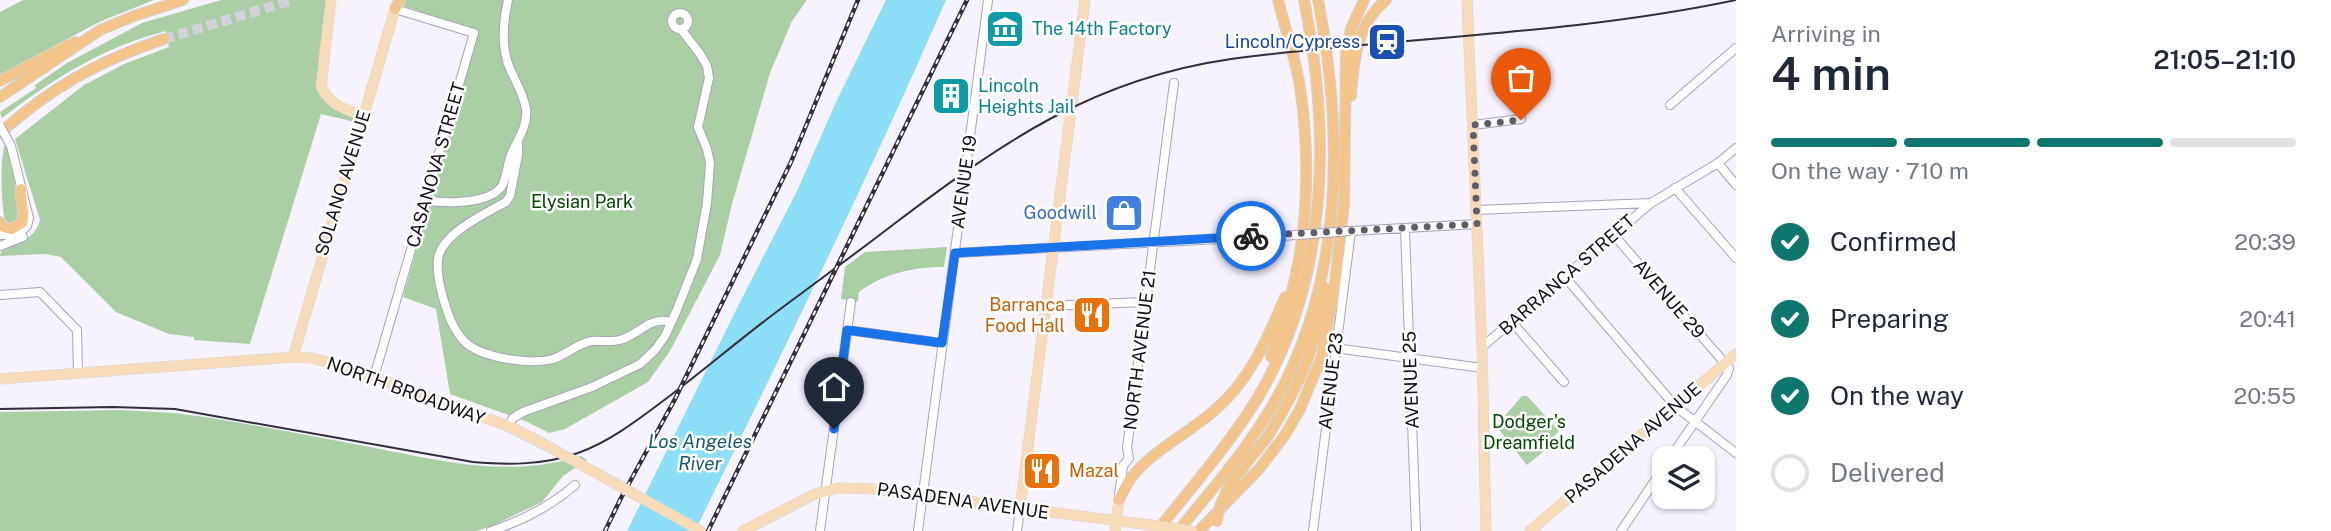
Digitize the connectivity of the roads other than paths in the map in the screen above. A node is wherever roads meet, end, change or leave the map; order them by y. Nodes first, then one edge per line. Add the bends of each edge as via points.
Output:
1 (183, 0) edge
2 (331, 0) edge
3 (508, 0) edge
4 (988, 0) edge
5 (1085, 0) edge
6 (1270, 0) edge
7 (1278, 0) edge
8 (1304, 0) edge
9 (1318, 0) edge
10 (1364, 0) edge
11 (1387, 0) edge
12 (1467, 0) edge
13 (396, 3) edge
14 (681, 29) dead end
15 (100, 30) junction
16 (164, 39) tunnel mouth
17 (1736, 48) edge
18 (92, 67) junction
19 (0, 81) edge
20 (1174, 83) dead end
21 (3, 95) edge
22 (1671, 105) dead end
23 (363, 116) junction
24 (1302, 117) junction
25 (1521, 120) dead end
26 (1473, 125) junction
27 (0, 126) edge
28 (0, 133) edge
29 (518, 142) junction
30 (5, 145) edge
31 (1736, 148) edge
32 (1346, 151) junction
33 (1718, 163) junction
34 (18, 171) junction
35 (1736, 185) edge
36 (1675, 188) junction
37 (21, 189) junction
38 (425, 200) junction
39 (1651, 203) junction
40 (1476, 210) junction
41 (0, 222) edge
42 (1477, 224) junction
43 (1405, 229) junction
44 (1351, 232) junction
45 (1613, 234) junction
46 (0, 235) edge
47 (1300, 240) junction
48 (1154, 241) junction
49 (0, 246) edge
50 (1054, 247) junction
51 (955, 253) junction
52 (1326, 256) junction
53 (1736, 258) edge
54 (1565, 277) junction
55 (0, 295) edge
56 (851, 302) dead end
57 (1145, 302) junction
58 (1046, 306) junction
59 (671, 322) junction
60 (1512, 322) junction
61 (847, 330) junction
62 (942, 343) junction
63 (1482, 347) junction
64 (1335, 348) junction
65 (1736, 354) edge
66 (293, 357) junction
67 (1410, 359) junction
68 (1725, 363) junction
69 (1482, 368) junction
70 (78, 373) junction
71 (374, 377) junction
72 (0, 379) edge
73 (1564, 382) dead end
74 (1256, 400) junction
75 (1675, 406) junction
76 (1694, 422) junction
77 (508, 426) junction
78 (1678, 446) edge
79 (1736, 453) edge
80 (575, 485) dead end
81 (1652, 485) edge
82 (825, 491) junction
83 (922, 496) junction
84 (1119, 500) junction
85 (1020, 509) junction
86 (1116, 526) edge
87 (1216, 527) edge
88 (1153, 528) edge
89 (491, 531) edge
90 (702, 531) edge
91 (743, 531) edge
92 (820, 531) edge
93 (918, 531) edge
94 (1017, 531) edge
95 (1178, 531) edge
96 (1192, 531) edge
97 (1199, 531) edge
98 (1313, 531) edge
99 (1416, 531) edge
100 (1486, 531) edge
101 (1530, 531) edge
102 (1621, 531) edge

1 - 15 highway
2 - 23 main road via 321,86 333,103
3 - 29 street via 505,53 527,112
4 - 51 street, AVENUE 19
5 - 50 main road
6 - 24 highway
7 - 24 highway via 1301,93
8 - 74 highway via 1319,118 1317,215 1297,312
9 - 52 highway via 1333,105 1333,185
10 - 32 highway via 1346,54
11 - 32 highway via 1371,15 1355,50
12 - 26 main road
13 - 23 main road, SOLANO AVENUE
13 - 38 street, CASANOVA STREET via 474,33
14 - 59 street via 707,66 709,78 698,127 707,149 709,179 697,259
15 - 19 highway
15 - 21 highway
16 - 18 highway
17 - 22 street
18 - 28 highway via 43,97
18 - 30 highway via 30,116
20 - 48 street, NORTH AVENUE 21
23 - 66 main road, SOLANO AVENUE
24 - 47 highway via 1307,178
25 - 26 street
26 - 40 main road
27 - 30 street, bridge
29 - 38 street via 504,181 494,194 445,203
29 - 59 street via 506,202 452,236 440,251 442,290 460,337 490,355 539,361 554,359 587,342 625,339 657,320
30 - 34 street
31 - 33 street, BARRANCA STREET
32 - 97 highway via 1335,282 1322,356 1312,383 1272,453
33 - 35 street
33 - 36 street, BARRANCA STREET
34 - 37 street
34 - 49 street via 33,209 33,224 23,237
36 - 39 street, BARRANCA STREET
36 - 53 street
37 - 41 highway via 22,223 9,229
37 - 46 street via 28,224 16,235
38 - 71 street, CASANOVA STREET
39 - 40 street
39 - 45 street, BARRANCA STREET
40 - 42 main road
42 - 43 street
42 - 63 main road
43 - 44 street
43 - 67 street, AVENUE 25
44 - 47 street, bridge
44 - 64 street, AVENUE 23
45 - 54 street, BARRANCA STREET
45 - 68 street, AVENUE 29
47 - 48 street
47 - 74 highway via 1290,302
47 - 84 highway via 1285,297 1251,368 1217,409 1136,472
48 - 50 street
48 - 57 street, NORTH AVENUE 21
50 - 51 street
50 - 58 main road
51 - 62 street, AVENUE 19
52 - 87 highway, bridge via 1323,306 1295,389 1268,436 1228,489
52 - 95 highway via 1311,319 1278,397 1235,462
54 - 60 street, BARRANCA STREET
54 - 75 street
55 - 70 street via 40,292 77,330
56 - 61 street
57 - 58 street
57 - 84 street, NORTH AVENUE 21 via 1129,458 1123,466
58 - 85 main road
59 - 77 street via 655,350 640,364 523,412
60 - 63 street, BARRANCA STREET
60 - 73 street
61 - 62 street
61 - 82 street
62 - 83 street, AVENUE 19
63 - 69 main road
64 - 67 street
64 - 98 street, AVENUE 23
65 - 68 main road, PASADENA AVENUE
66 - 70 main road, NORTH BROADWAY
66 - 71 main road, NORTH BROADWAY via 321,360
67 - 69 street
67 - 99 street, AVENUE 25
68 - 75 main road, PASADENA AVENUE
68 - 76 street via 1727,375
69 - 100 main road
70 - 72 main road, NORTH BROADWAY
71 - 77 main road, NORTH BROADWAY
74 - 88 highway via 1224,446
75 - 76 street
75 - 101 main road, PASADENA AVENUE
76 - 78 street
76 - 79 street
77 - 90 main road, NORTH BROADWAY, bridge
80 - 89 street via 526,517
81 - 102 street
82 - 83 main road, PASADENA AVENUE via 859,488
82 - 91 main road, PASADENA AVENUE
82 - 92 street
83 - 85 main road, PASADENA AVENUE
83 - 93 street, AVENUE 19
84 - 86 main road, NORTH AVENUE 21
85 - 86 main road, PASADENA AVENUE
85 - 94 street
86 - 88 main road, PASADENA AVENUE
88 - 96 main road, PASADENA AVENUE, bridge

